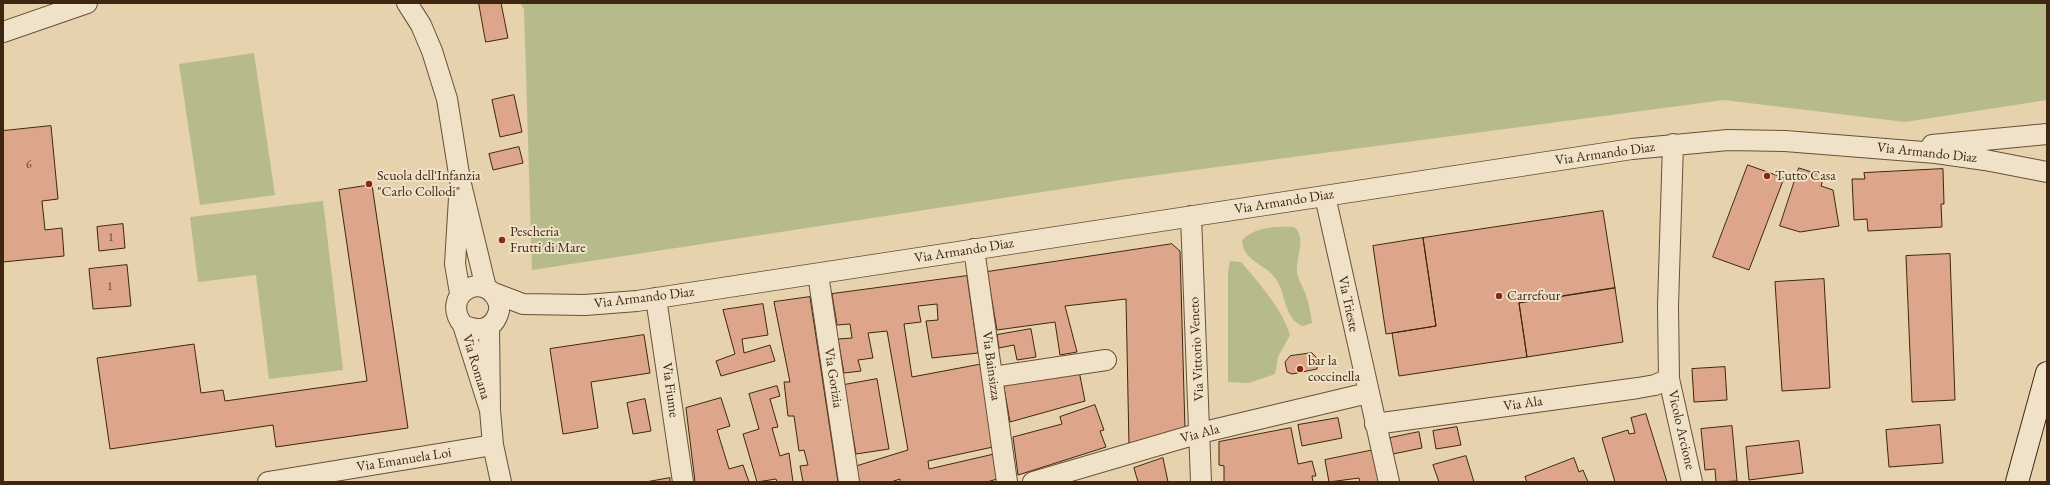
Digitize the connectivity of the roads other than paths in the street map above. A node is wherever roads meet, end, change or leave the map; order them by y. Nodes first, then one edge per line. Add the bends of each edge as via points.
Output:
1 (87, 3) edge
2 (406, 3) edge
3 (3, 32) edge
4 (2047, 134) edge
5 (1673, 144) junction
6 (1889, 149) junction
7 (2047, 172) edge
8 (460, 180) junction
9 (1325, 196) junction
10 (1191, 216) junction
11 (974, 249) junction
12 (818, 274) junction
13 (490, 290) junction
14 (460, 293) junction
15 (656, 298) junction
16 (523, 304) junction
17 (492, 323) junction
18 (463, 325) junction
19 (1106, 360) dead end
20 (2047, 373) edge
21 (993, 377) junction
22 (1669, 379) junction
23 (1368, 393) junction
24 (490, 410) junction
25 (1375, 424) junction
26 (1200, 433) junction
27 (493, 445) junction
28 (268, 482) edge
29 (501, 482) edge
30 (683, 482) edge
31 (849, 482) edge
32 (1007, 482) edge
33 (1034, 482) edge
34 (1202, 482) edge
35 (1389, 482) edge
36 (1692, 482) edge
37 (2017, 482) edge

1 - 3 street
2 - 8 street via 421,25 442,80 451,116
4 - 6 street, Via Armando Diaz
5 - 6 street, Via Armando Diaz via 1771,140
5 - 9 street, Via Armando Diaz
5 - 22 street, Vicolo Arcione via 1668,306
6 - 7 street, Via Armando Diaz via 1985,160
8 - 13 street
8 - 14 street via 455,264
9 - 10 street, Via Armando Diaz
9 - 23 street, Via Trieste
10 - 11 street, Via Armando Diaz
10 - 26 street, Via Vittorio Veneto
11 - 12 street, Via Armando Diaz
11 - 21 street, Via Bainsizza
12 - 15 street, Via Armando Diaz
12 - 31 street, Via Gorizia
13 - 14 street via 472,287
13 - 16 street, Via Armando Diaz
13 - 17 street via 498,302 499,311
14 - 18 street via 455,310
15 - 16 street, Via Armando Diaz via 585,305
15 - 30 street, Via Fiume
16 - 17 street
17 - 18 street via 481,330
17 - 24 street, Via Romana
18 - 24 street, Via Romana
19 - 21 street
20 - 37 main road
21 - 32 street, Via Bainsizza
22 - 25 street, Via Ala via 1638,388
22 - 36 street, Vicolo Arcione
23 - 25 street, Via Trieste
23 - 26 street, Via Ala
24 - 27 street, Via Romana
25 - 35 street, Via Trieste
26 - 33 street, Via Ala
26 - 34 street, Via Vittorio Veneto
27 - 28 street, Via Emanuela Loi
27 - 29 street, Via Romana

